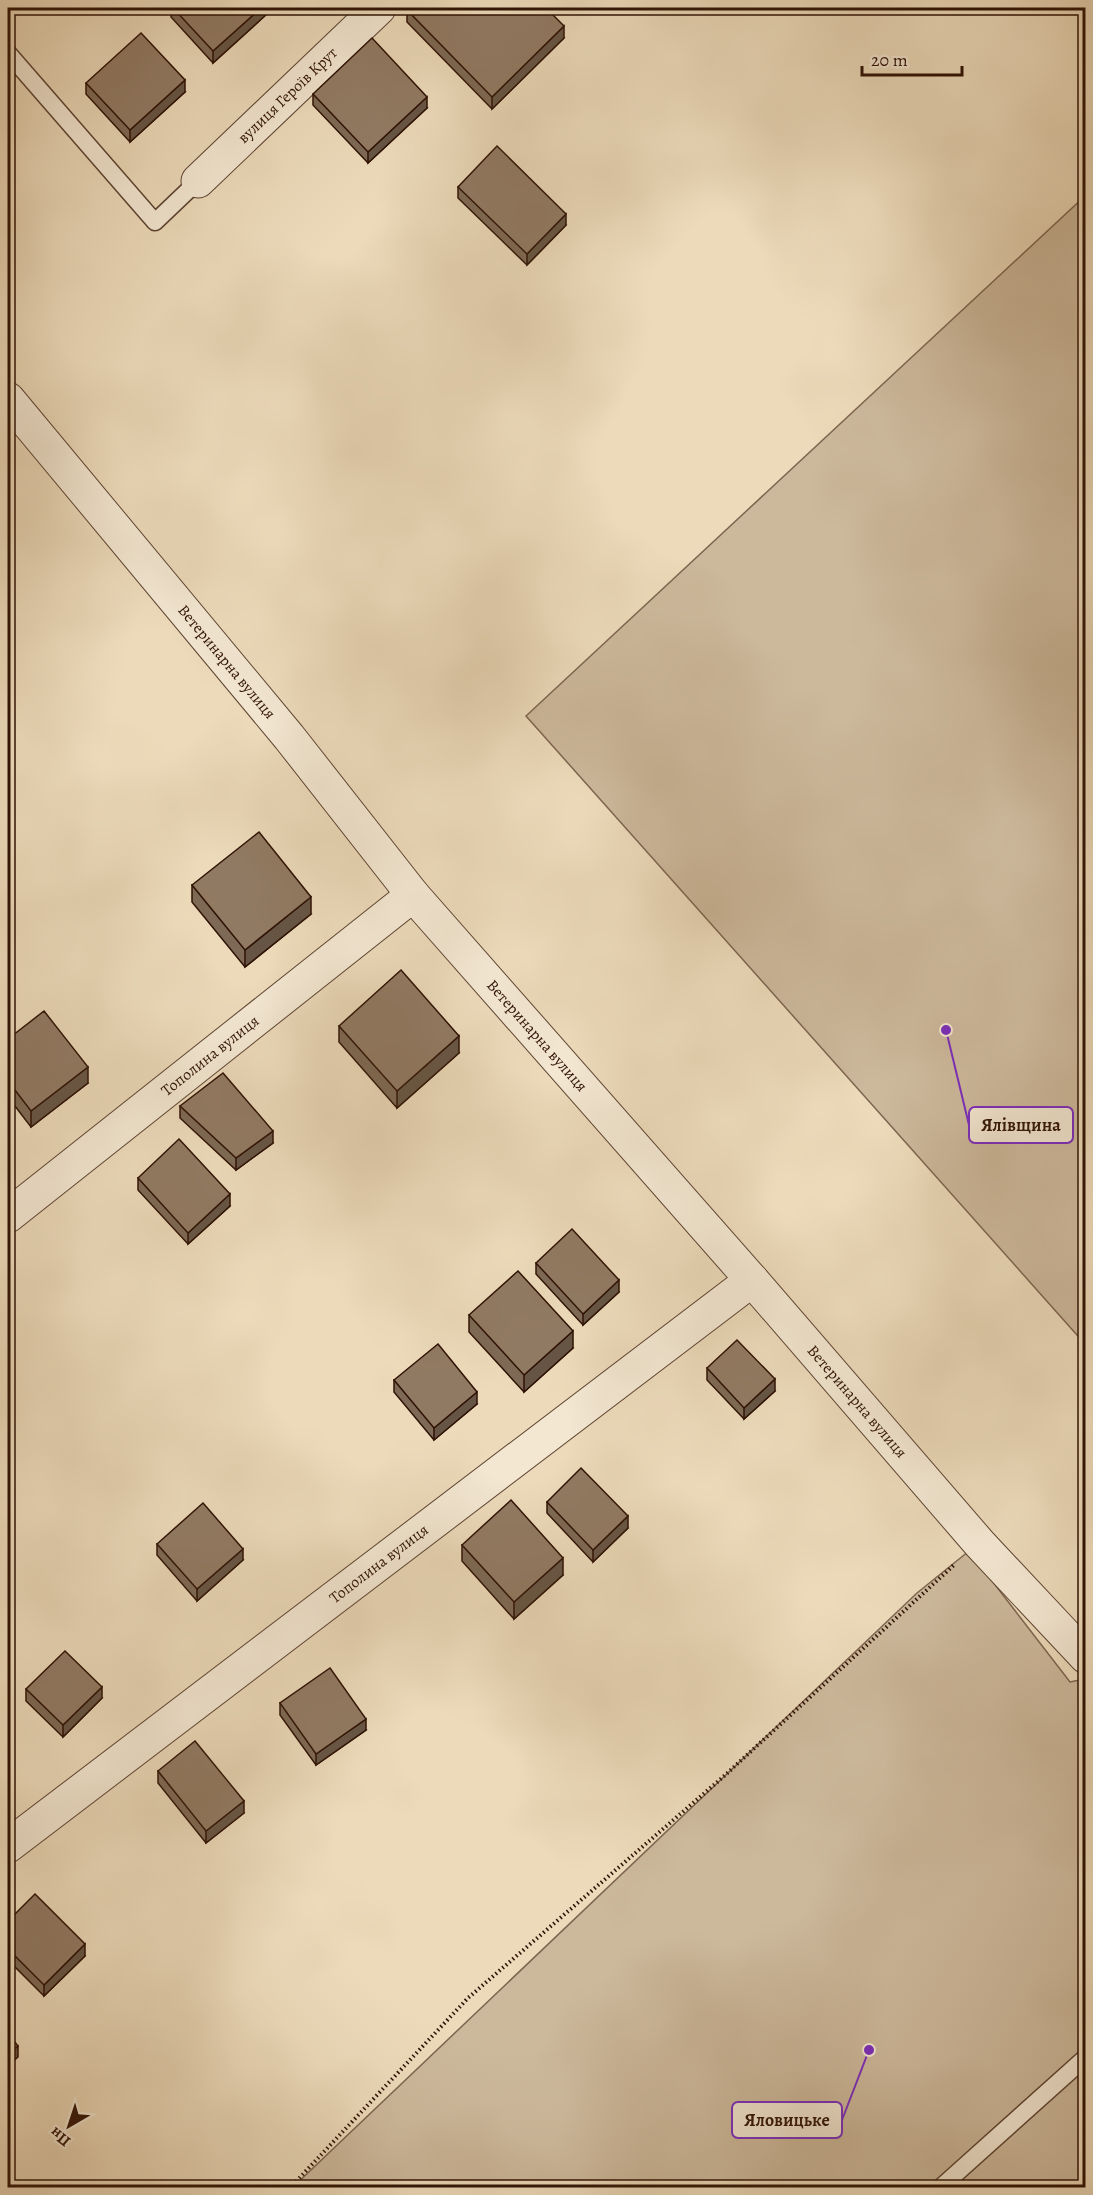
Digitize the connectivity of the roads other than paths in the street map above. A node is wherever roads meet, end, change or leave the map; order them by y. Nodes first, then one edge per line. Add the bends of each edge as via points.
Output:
1 (379, 8) edge
2 (8, 53) edge
3 (198, 181) joint
4 (8, 399) edge
5 (413, 895) junction
6 (8, 1216) edge
7 (752, 1280) junction
8 (1086, 1657) edge
9 (8, 1846) edge
10 (1086, 2057) edge
11 (940, 2187) edge

1 - 3 street, вулиця Героїв Крут
2 - 3 lane via 155,222
4 - 5 street, Ветеринарна вулиця via 289,737
5 - 6 street, Тополина вулиця
5 - 7 street, Ветеринарна вулиця
7 - 8 street, Ветеринарна вулиця via 980,1544
7 - 9 street, Тополина вулиця
10 - 11 lane

